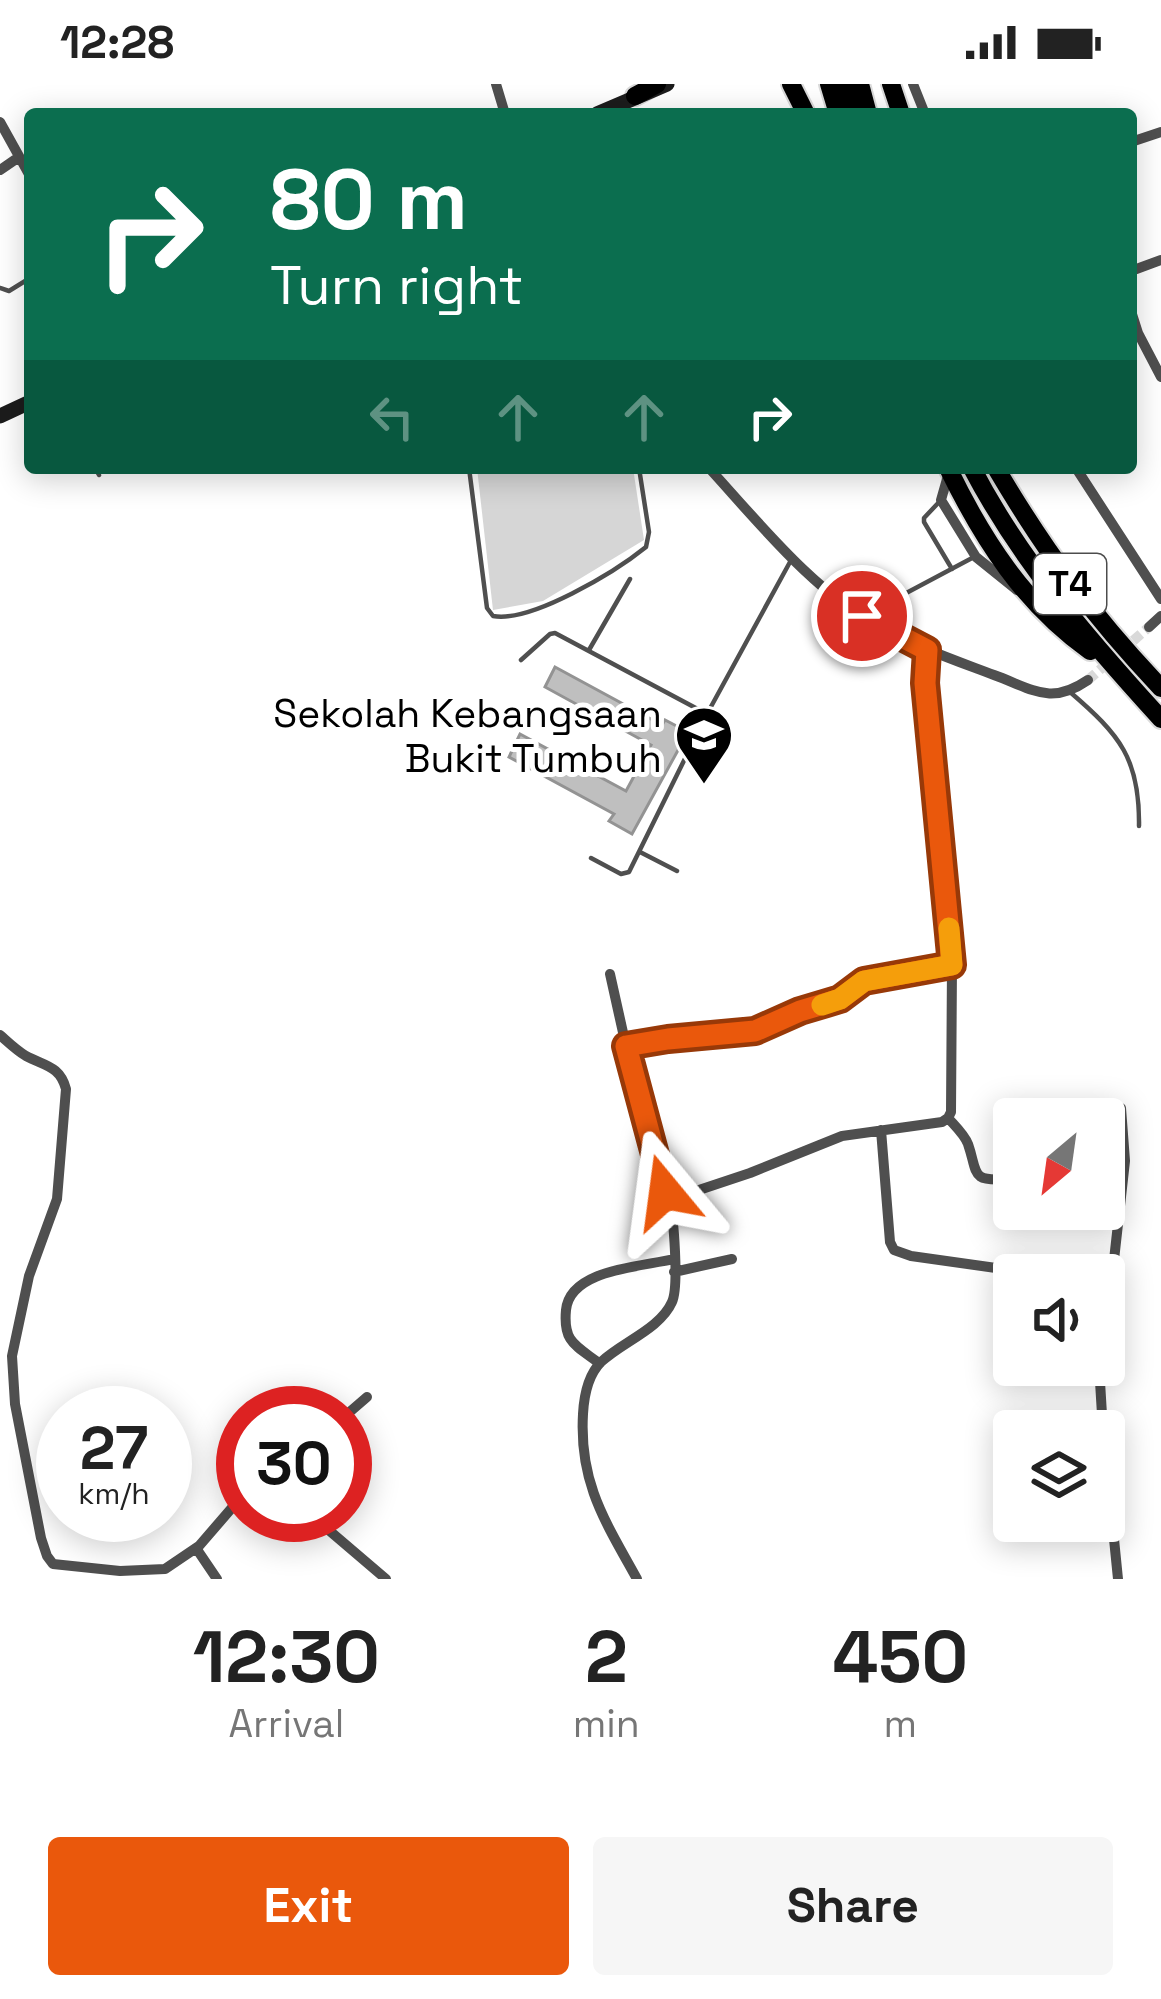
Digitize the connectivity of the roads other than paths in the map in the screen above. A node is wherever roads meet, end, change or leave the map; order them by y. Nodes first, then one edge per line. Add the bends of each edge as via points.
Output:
1 (657, 84) edge
2 (667, 84) edge
3 (635, 96) junction
4 (610, 108) edge
5 (0, 122) edge
6 (19, 157) junction
7 (24, 166) edge
8 (0, 170) edge
9 (1137, 330) edge
10 (1161, 377) edge
11 (471, 474) edge
12 (640, 474) edge
13 (715, 474) edge
14 (947, 474) edge
15 (950, 474) edge
16 (975, 474) edge
17 (1000, 474) edge
18 (1080, 474) edge
19 (941, 500) junction
20 (793, 557) junction
21 (976, 557) junction
22 (952, 569) junction
23 (630, 580) dead end
24 (1030, 599) junction
25 (1161, 599) edge
26 (862, 616) junction
27 (1161, 616) edge
28 (1149, 627) dead end
29 (589, 650) junction
30 (927, 650) junction
31 (521, 660) dead end
32 (1113, 667) junction
33 (1088, 680) tunnel mouth
34 (1161, 688) edge
35 (1070, 692) junction
36 (707, 714) junction
37 (1161, 719) edge
38 (1139, 826) dead end
39 (639, 851) junction
40 (591, 858) dead end
41 (677, 871) dead end
42 (952, 965) junction
43 (610, 974) dead end
44 (0, 1035) edge
45 (626, 1046) junction
46 (948, 1118) junction
47 (881, 1130) junction
48 (993, 1180) edge
49 (669, 1200) junction
50 (732, 1259) dead end
51 (674, 1266) junction
52 (993, 1268) edge
53 (599, 1363) junction
54 (216, 1525) edge
55 (343, 1542) edge
56 (1114, 1542) edge
57 (196, 1548) junction
58 (165, 1574) edge
59 (217, 1579) edge
60 (386, 1579) edge
61 (637, 1579) edge
62 (1118, 1579) edge

1 - 3 highway
2 - 3 main road
3 - 4 main road
5 - 6 street
6 - 7 street
6 - 8 street
9 - 10 street
11 - 12 lane via 488,608 509,617 646,547
13 - 20 street
14 - 19 street
15 - 24 highway
16 - 32 highway, T4 via 1016,544
17 - 34 highway, T4 via 1058,568
18 - 25 street
19 - 21 street
19 - 22 lane via 923,522
20 - 26 street
20 - 36 lane
21 - 22 lane
21 - 24 street
22 - 26 lane
23 - 29 lane
24 - 32 highway
26 - 30 street
27 - 28 street
29 - 31 lane via 555,633
29 - 36 lane
30 - 35 street via 1048,694
30 - 42 street
32 - 37 highway, T4
33 - 35 street
35 - 38 lane via 1118,739 1132,766
36 - 39 lane
39 - 40 lane via 621,874
39 - 41 lane
42 - 45 street via 864,981 840,999 755,1031
42 - 46 street
43 - 45 street
44 - 58 street via 56,1070 66,1089 57,1199 12,1355 41,1538 58,1566
45 - 49 street
46 - 47 street
46 - 48 street via 977,1174
47 - 49 street via 842,1136
47 - 52 street via 894,1250
49 - 51 street
50 - 51 street
51 - 53 street via 667,1310
51 - 53 street via 585,1280 570,1295 565,1330
53 - 61 street via 583,1401 584,1462
54 - 57 street
55 - 60 street
56 - 62 street
57 - 58 street
57 - 59 street

